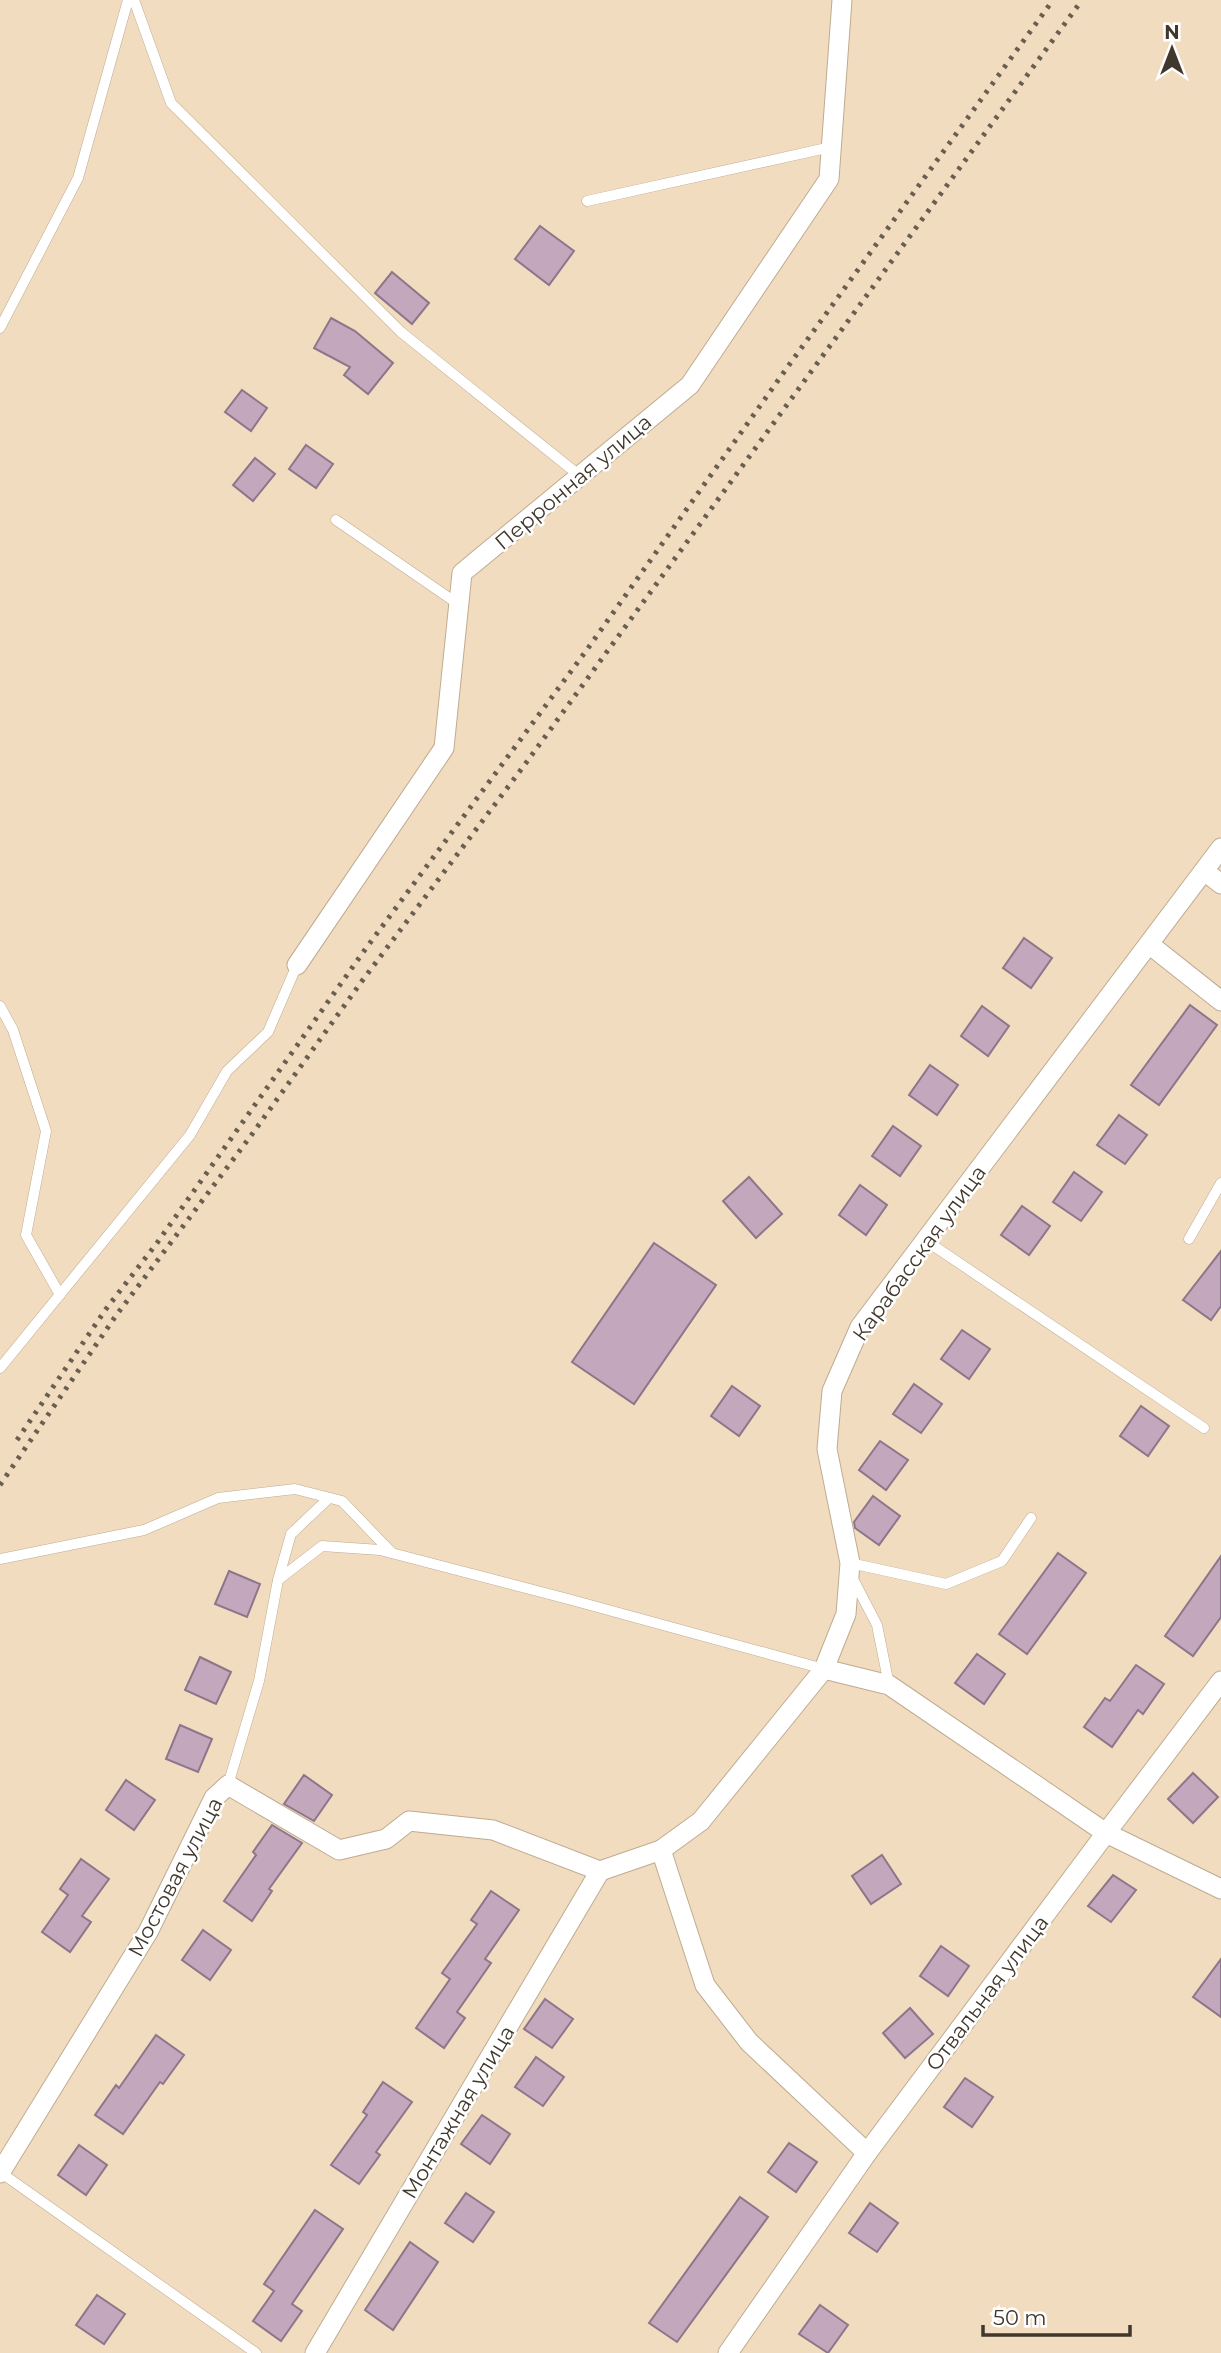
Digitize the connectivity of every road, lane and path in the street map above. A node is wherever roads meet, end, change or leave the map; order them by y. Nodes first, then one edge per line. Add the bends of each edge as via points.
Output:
1 (128, 0) edge
2 (134, 0) edge
3 (842, 0) edge
4 (831, 147) junction
5 (587, 201) dead end
6 (0, 328) edge
7 (580, 476) junction
8 (336, 520) dead end
9 (459, 604) junction
10 (1221, 848) edge
11 (1204, 871) junction
12 (1221, 884) edge
13 (1149, 944) junction
14 (297, 965) joint
15 (1221, 1001) edge
16 (0, 1006) edge
17 (1221, 1183) edge
18 (1189, 1239) dead end
19 (925, 1240) junction
20 (60, 1294) junction
21 (0, 1368) edge
22 (1204, 1427) dead end
23 (329, 1498) junction
24 (1031, 1518) dead end
25 (393, 1554) junction
26 (0, 1559) edge
27 (849, 1567) junction
28 (278, 1580) junction
29 (824, 1670) junction
30 (1221, 1681) edge
31 (889, 1685) junction
32 (228, 1785) junction
33 (1106, 1833) junction
34 (660, 1850) junction
35 (600, 1871) junction
36 (1221, 1889) edge
37 (867, 2153) junction
38 (0, 2172) edge
39 (256, 2353) edge
40 (315, 2353) edge
41 (728, 2353) edge

1 - 6 lane via 78,178
2 - 7 lane via 171,103 401,332
3 - 4 street, Перронная улица
4 - 5 lane
4 - 7 street, Перронная улица via 829,179 690,385
7 - 9 street, Перронная улица via 462,573
8 - 9 lane
9 - 14 street, Перронная улица via 444,748
10 - 11 street, Карабасская улица
11 - 12 street
11 - 13 street, Карабасская улица
13 - 15 street
13 - 19 street, Карабасская улица
14 - 20 lane via 268,1032 227,1072 190,1135
16 - 20 lane via 13,1030 46,1131 26,1235
17 - 18 lane
19 - 22 lane
19 - 27 street, Карабасская улица via 860,1327 832,1391 827,1449
20 - 21 lane
23 - 25 lane via 342,1501
23 - 26 lane via 295,1489 218,1498 144,1530
23 - 28 lane via 291,1535
24 - 27 lane via 1002,1562 946,1584
25 - 28 lane via 322,1546
25 - 29 lane
27 - 29 street, Карабасская улица via 846,1614
27 - 31 lane via 877,1625
28 - 32 lane via 259,1681
29 - 31 street
29 - 34 street, Карабасская улица via 701,1821
30 - 33 street, Отвальная улица
31 - 33 street
32 - 35 street, Мостовая улица via 339,1850 386,1839 409,1821 493,1830
32 - 38 street, Мостовая улица via 214,1798 148,1932
33 - 36 street
33 - 37 street, Отвальная улица
34 - 35 street, Карабасская улица
34 - 37 street via 705,1984 749,2042
35 - 40 street, Монтажная улица
37 - 41 street, Отвальная улица
38 - 39 lane

